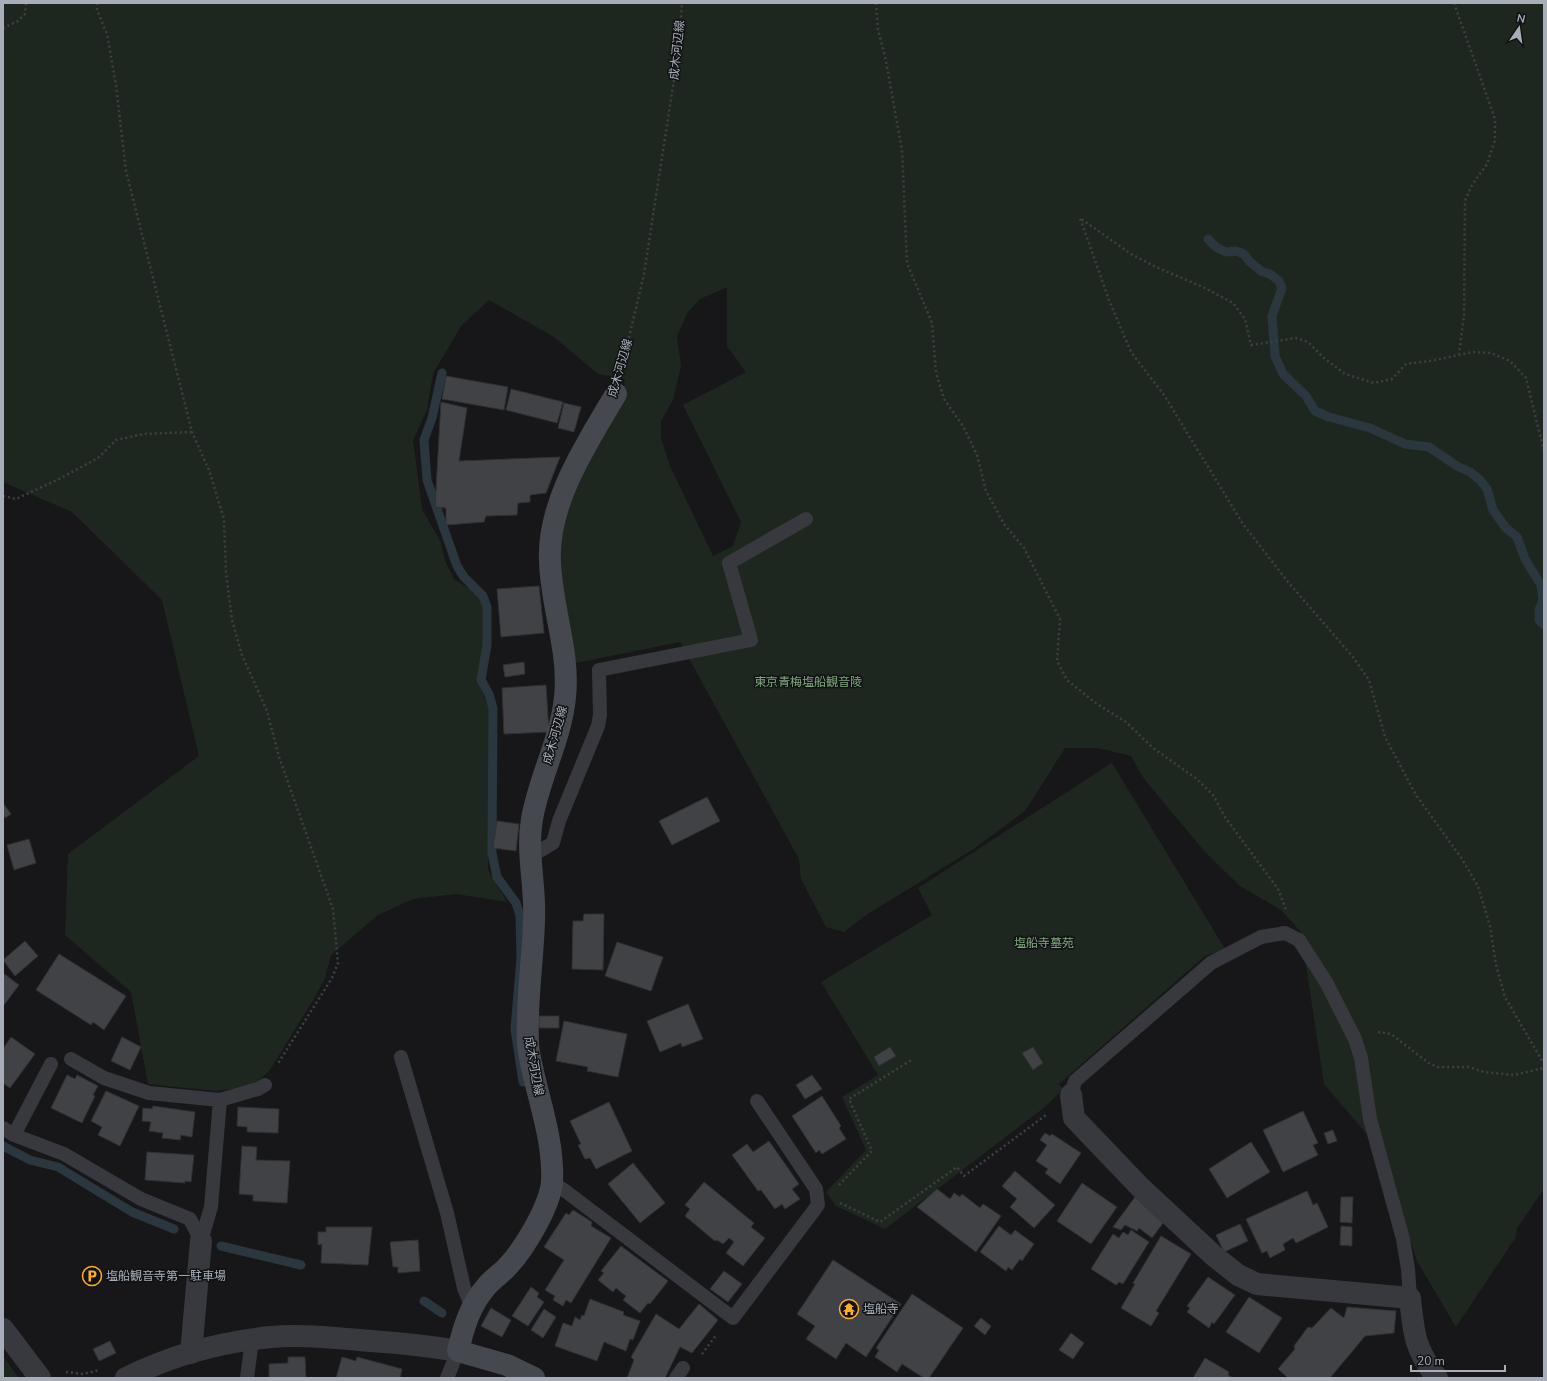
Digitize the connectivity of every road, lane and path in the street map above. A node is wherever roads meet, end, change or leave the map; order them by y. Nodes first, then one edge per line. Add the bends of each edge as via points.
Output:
1 (26, 3) edge
2 (97, 3) edge
3 (682, 3) edge
4 (876, 3) edge
5 (1454, 3) edge
6 (3, 28) edge
7 (1459, 354) junction
8 (616, 394) joint
9 (192, 432) junction
10 (1544, 451) edge
11 (3, 496) edge
12 (806, 519) dead end
13 (531, 856) junction
14 (1285, 933) junction
15 (1355, 1039) junction
16 (401, 1057) dead end
17 (71, 1059) dead end
18 (913, 1059) dead end
19 (51, 1064) dead end
20 (1544, 1064) edge
21 (1544, 1068) edge
22 (265, 1085) joint
23 (1071, 1095) junction
24 (220, 1100) junction
25 (756, 1101) dead end
26 (8, 1132) edge
27 (552, 1183) junction
28 (823, 1201) junction
29 (201, 1241) junction
30 (1410, 1298) junction
31 (472, 1308) junction
32 (732, 1318) junction
33 (3, 1329) edge
34 (252, 1340) junction
35 (458, 1351) junction
36 (191, 1353) junction
37 (679, 1373) edge
38 (40, 1378) edge
39 (126, 1378) edge
40 (247, 1378) edge
41 (447, 1378) edge
42 (534, 1378) edge
43 (1437, 1378) edge

1 - 6 path via 25,14 18,21
2 - 9 path via 97,10 107,34 116,85 126,171
3 - 8 path, 成木河辺線 via 680,47 644,274
4 - 14 path via 878,30 886,56 902,150 907,264 932,323 936,373 944,399 963,426 977,455 986,491 1004,524 1024,548 1060,619 1057,662 1067,680 1097,704 1126,722 1153,748 1198,779 1213,795 1278,889 1286,912
5 - 7 path via 1495,119 1495,140 1487,164 1472,185 1466,201 1464,315
7 - 10 path via 1491,353 1510,361 1526,378
7 - 20 path via 1406,364 1392,379 1374,382 1345,374 1308,342 1296,338 1251,345 1245,319 1233,303 1131,254 1080,218 1108,300 1132,352 1164,395 1243,524 1288,582 1353,657 1369,680 1385,737 1416,795 1478,886 1490,926 1496,965 1505,997
8 - 13 main road, 成木河辺線 via 589,440 558,504 550,538 552,584 566,673 565,698 561,721 537,796 532,822
9 - 11 path via 143,434 116,440 98,458 59,479 16,499
9 - 22 path via 209,470 224,519 226,573 232,620 242,655 266,711 279,757 333,909 338,944 338,963 332,978
12 - 13 lane via 729,563 751,640 599,670 598,726 559,821 553,843
13 - 27 main road, 成木河辺線 via 535,918 527,1005 528,1046 549,1146
14 - 15 lane via 1299,940 1326,982
14 - 23 lane via 1261,937 1211,963 1075,1081
15 - 21 path via 1378,1032 1391,1034 1430,1064 1438,1067 1469,1067 1499,1075 1514,1075
15 - 30 lane via 1361,1058 1370,1119 1403,1239
16 - 31 lane via 447,1213 464,1288
17 - 24 lane via 104,1078 149,1093
18 - 28 path via 849,1099 872,1151
19 - 26 lane
22 - 24 lane
23 - 28 path via 964,1176 957,1167 880,1222
23 - 30 street via 1074,1118 1140,1187 1238,1275 1257,1284
24 - 29 lane via 211,1207
25 - 28 lane
26 - 29 lane via 64,1154 141,1199 190,1219
27 - 31 main road, 成木河辺線 via 528,1240 508,1266 486,1287
27 - 32 lane
28 - 32 lane
29 - 36 street
30 - 43 street via 1414,1336 1422,1359
31 - 35 main road, 成木河辺線
32 - 37 path via 721,1328 697,1361
33 - 38 street
34 - 35 street via 272,1337 320,1337 431,1346
34 - 36 street
34 - 40 lane
35 - 41 lane
35 - 42 main road via 507,1365
36 - 39 street via 154,1365

